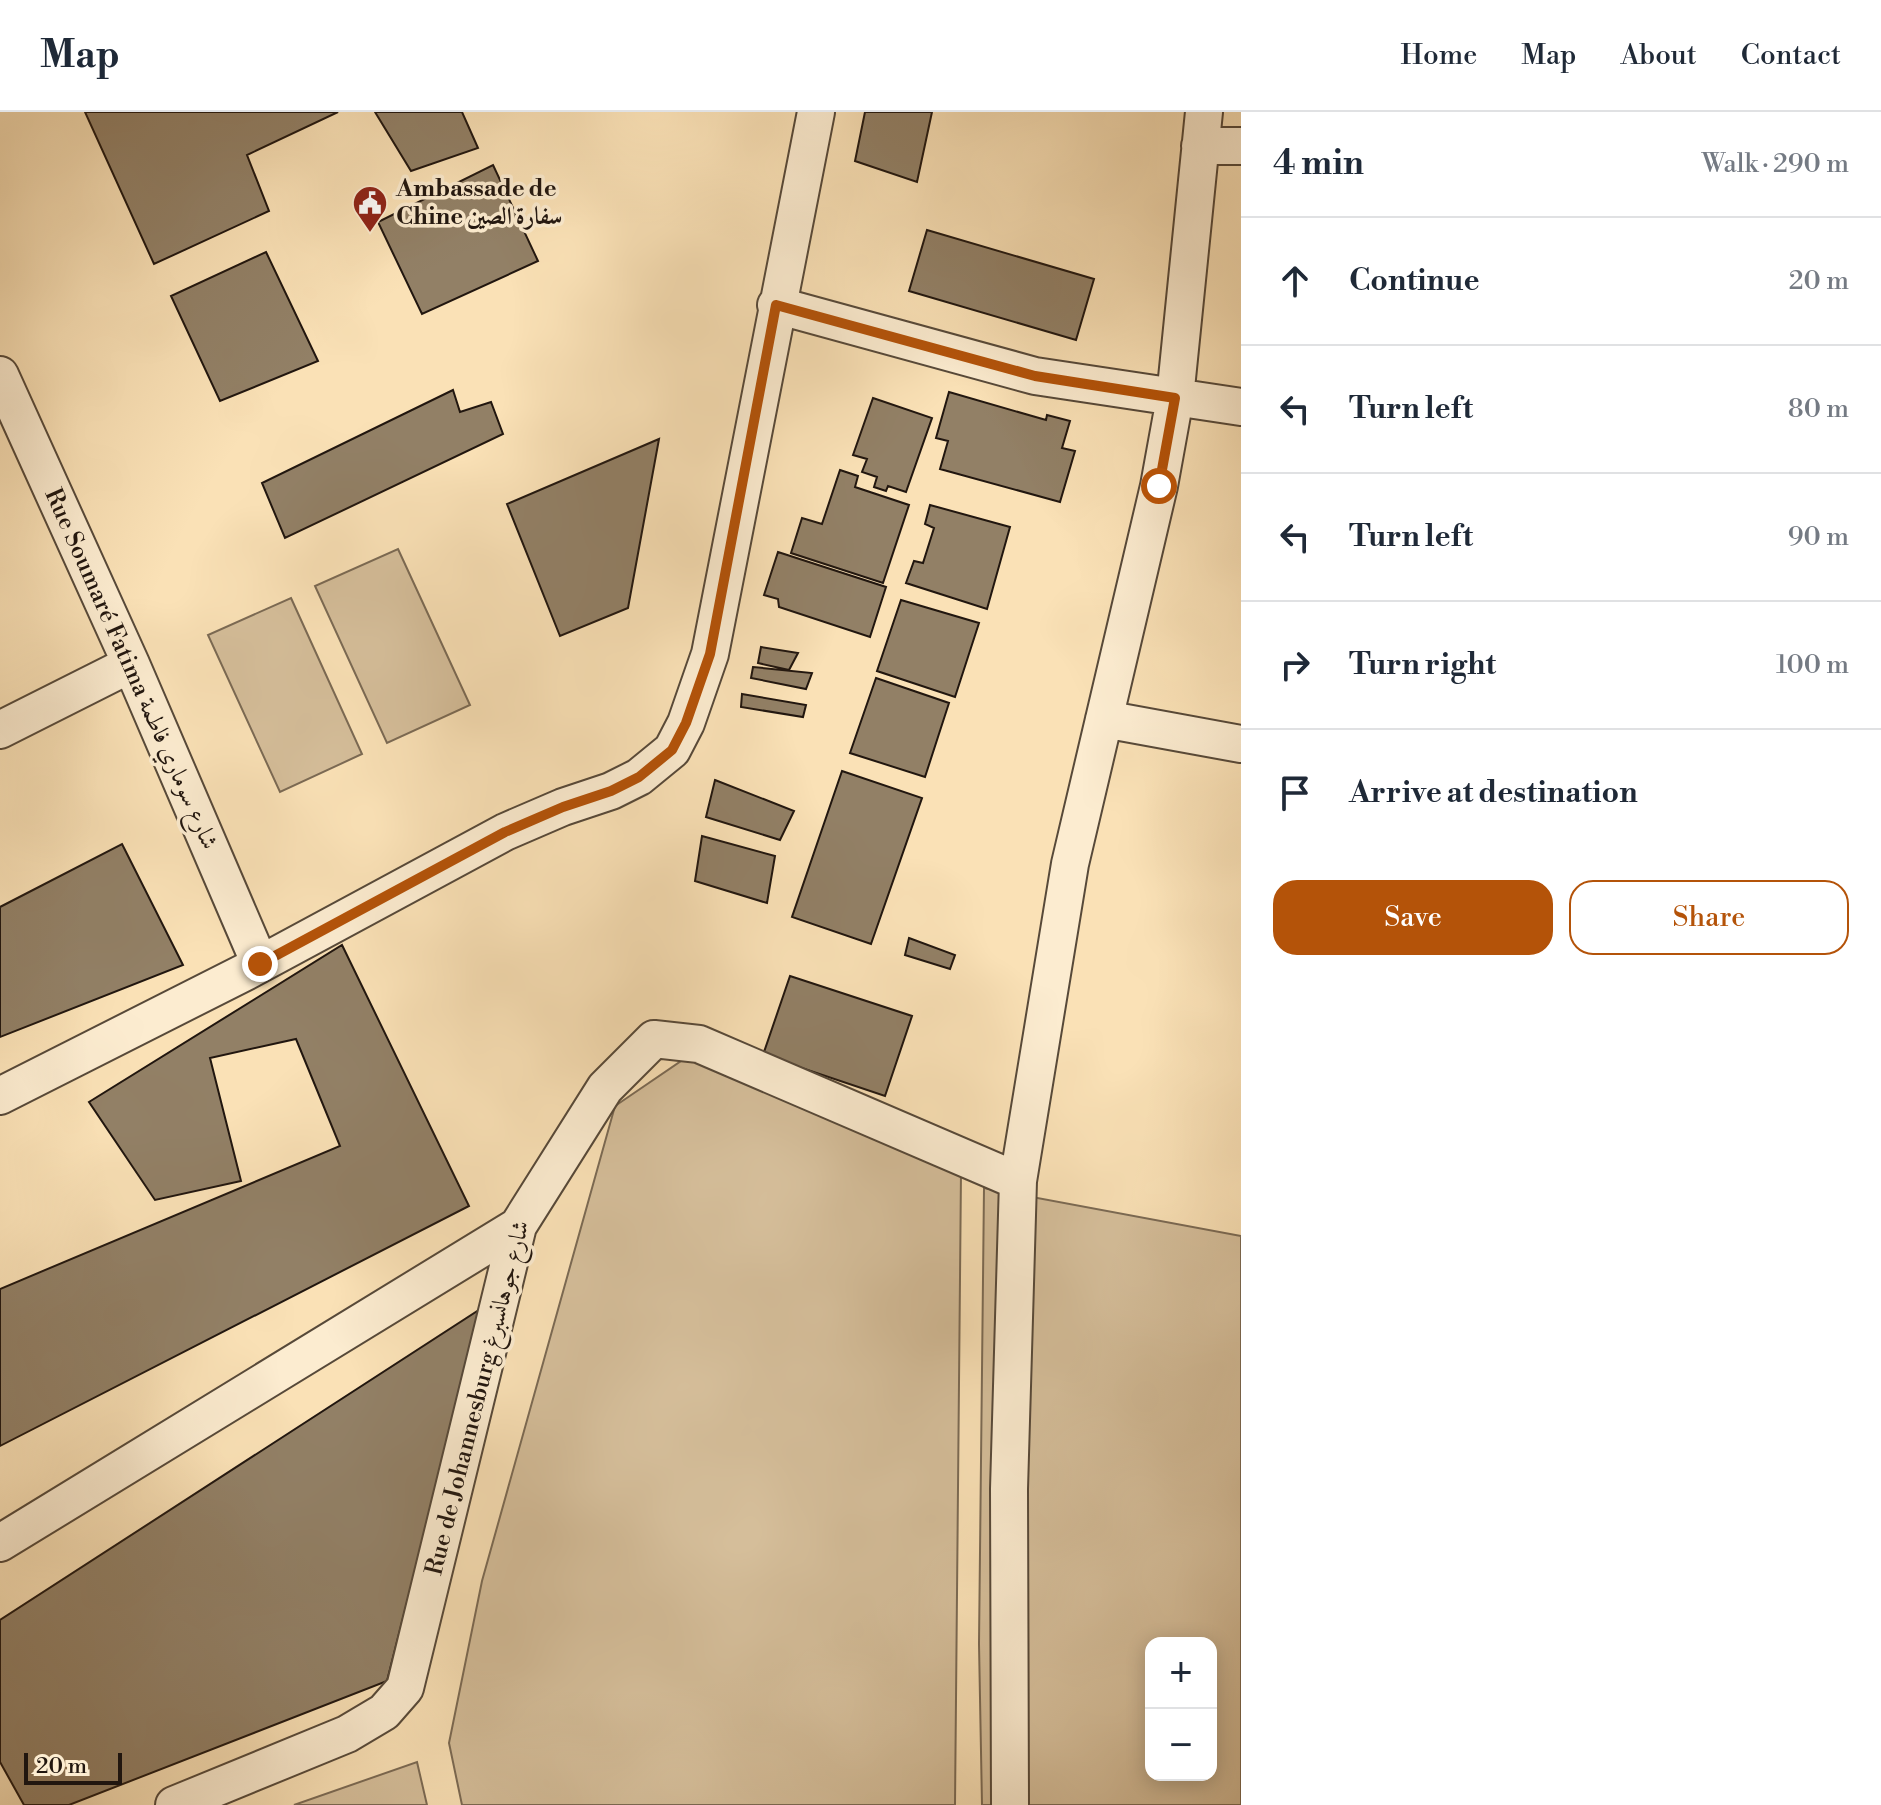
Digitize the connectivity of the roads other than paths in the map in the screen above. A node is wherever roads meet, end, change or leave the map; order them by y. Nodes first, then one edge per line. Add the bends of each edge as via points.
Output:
1 (816, 112) edge
2 (1202, 129) edge
3 (1241, 146) edge
4 (776, 305) junction
5 (0, 375) edge
6 (1175, 398) junction
7 (1241, 407) edge
8 (131, 664) junction
9 (1104, 719) junction
10 (0, 730) edge
11 (1241, 744) edge
12 (260, 964) junction
13 (0, 1096) edge
14 (1018, 1181) junction
15 (518, 1226) junction
16 (0, 1543) edge
17 (174, 1805) edge
18 (1010, 1805) edge

1 - 4 street
2 - 3 street
2 - 6 street
4 - 6 street via 1035,376
4 - 12 street via 710,654 672,750 639,777 505,832
5 - 8 street, Rue Soumaré Fatima شارع سوماري فاطمة
6 - 7 street
6 - 9 street
8 - 10 street
8 - 12 street, Rue Soumaré Fatima شارع سوماري فاطمة
9 - 11 street
9 - 14 street via 1070,864
12 - 13 street
14 - 15 street, Rue de Johannesburg شارع جوهانسبرغ via 699,1044 654,1039 605,1088
14 - 18 street via 1009,1489
15 - 16 street
15 - 17 street, Rue de Johannesburg شارع جوهانسبرغ via 405,1688 384,1712 347,1734

